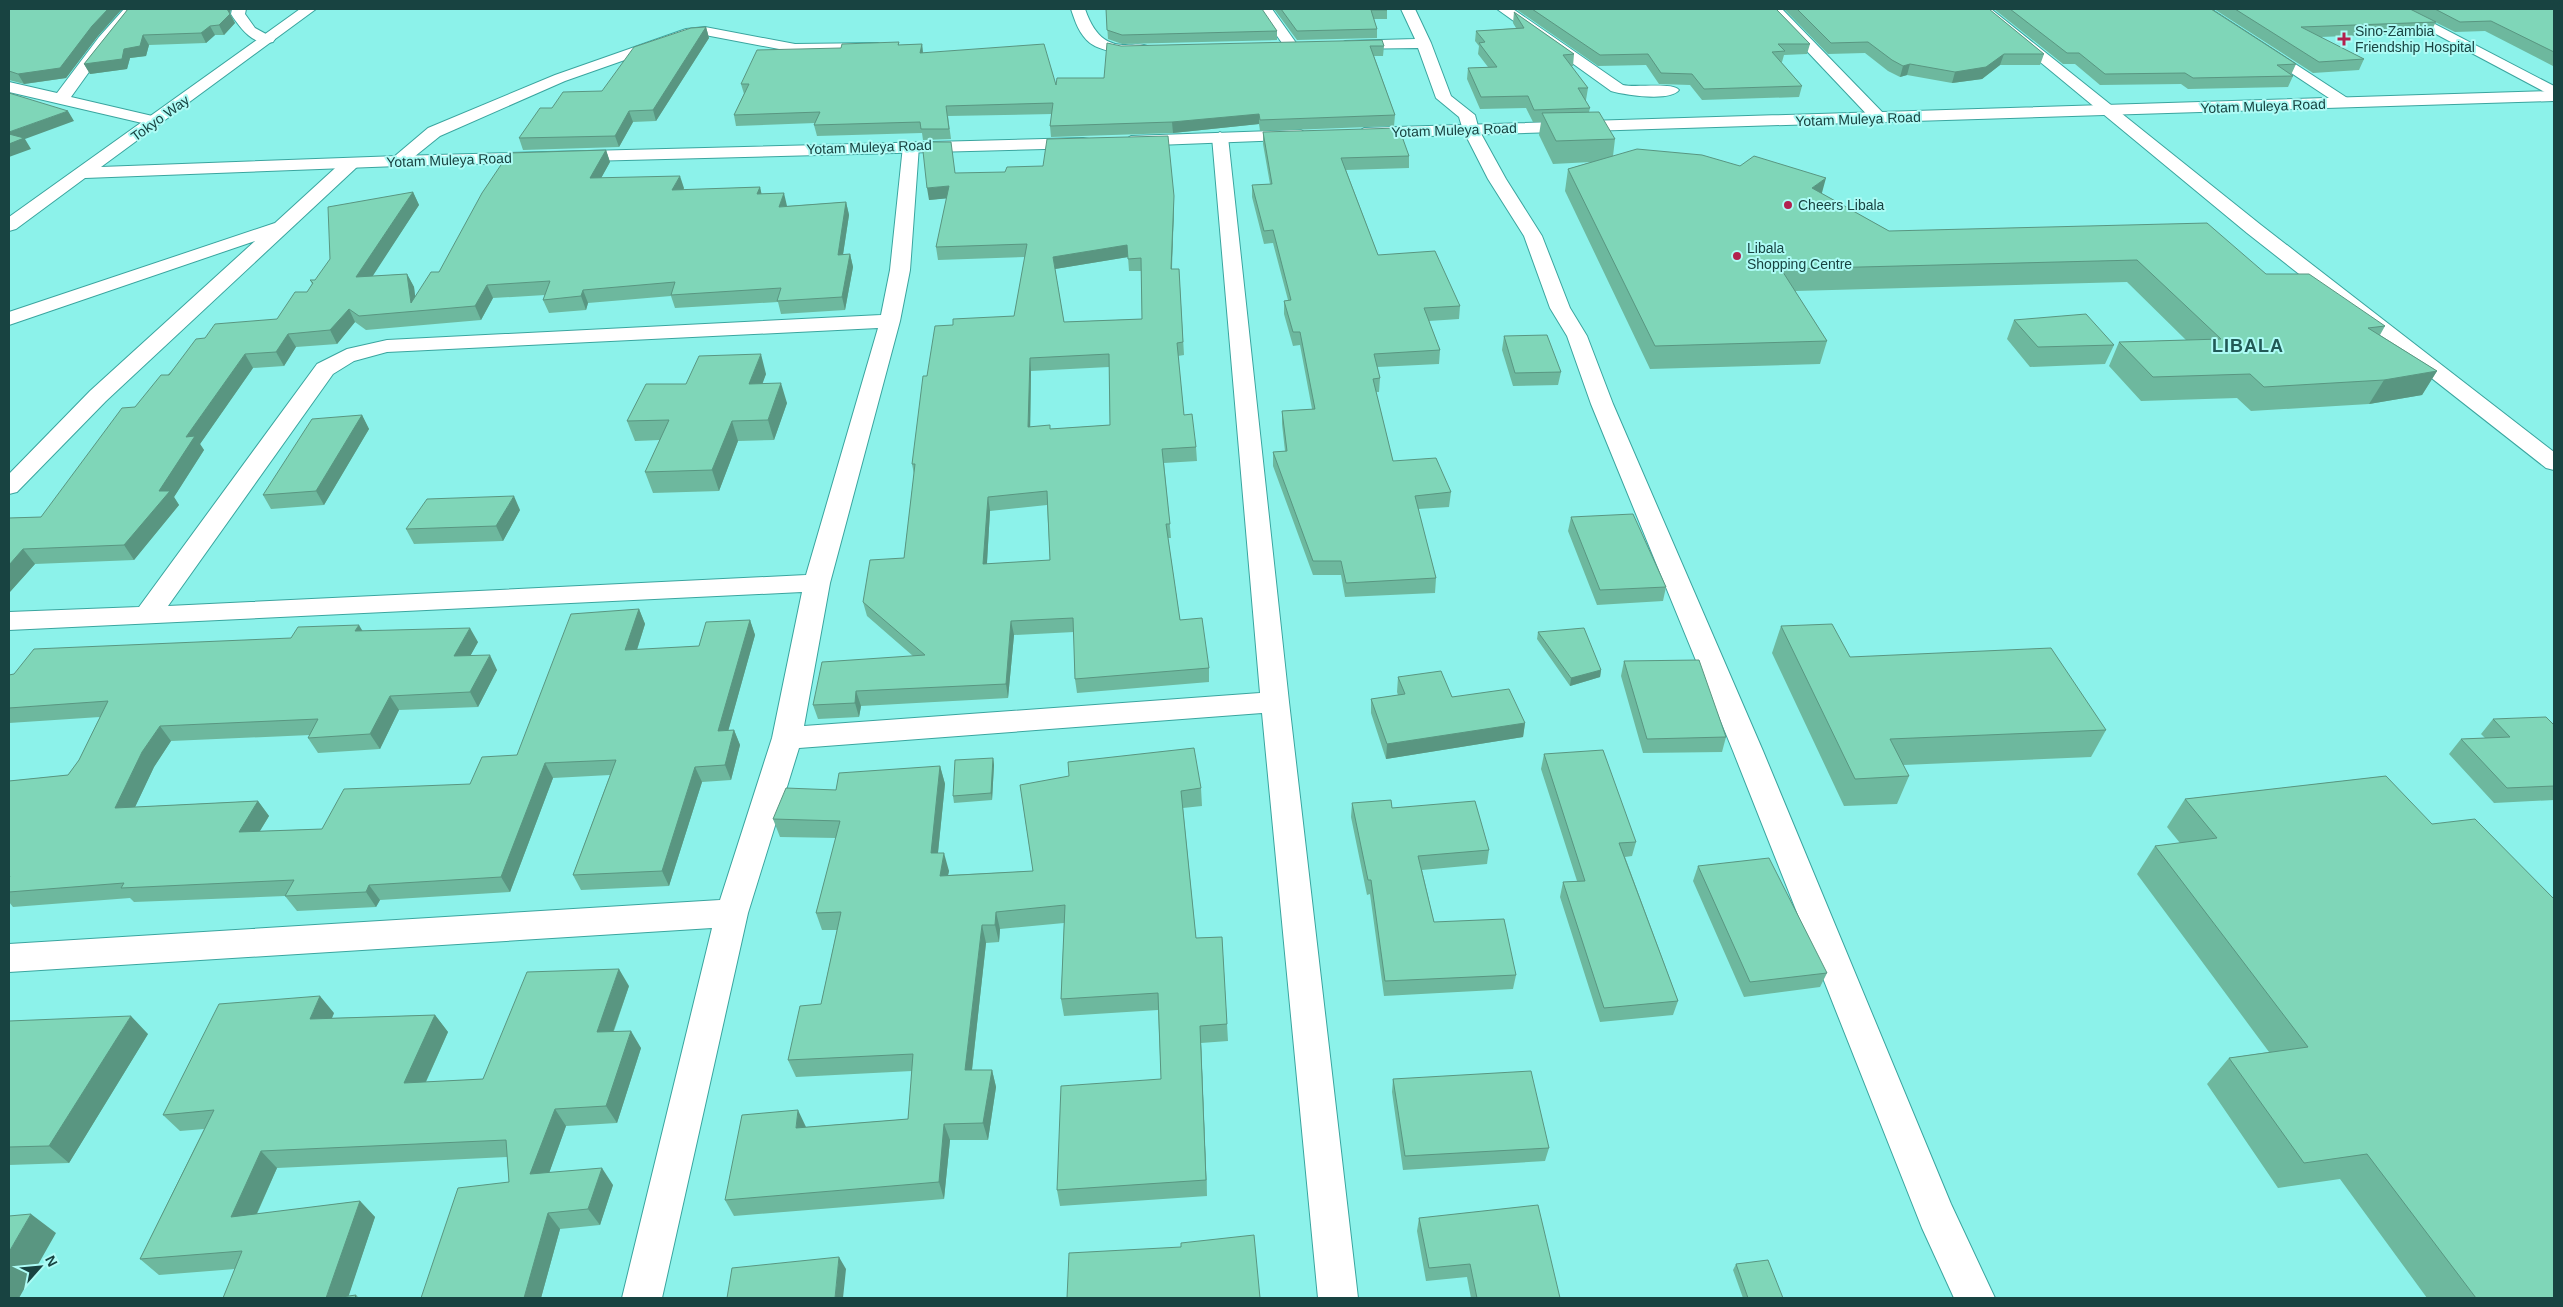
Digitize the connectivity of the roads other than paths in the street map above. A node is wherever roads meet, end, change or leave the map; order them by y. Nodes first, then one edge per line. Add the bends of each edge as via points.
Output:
1 (132, 9) edge
2 (239, 9) edge
3 (309, 9) edge
4 (1078, 9) edge
5 (1264, 9) edge
6 (1408, 9) edge
7 (1504, 9) edge
8 (1774, 9) edge
9 (1983, 9) edge
10 (2202, 9) edge
11 (2396, 9) edge
12 (268, 39) junction
13 (1424, 43) junction
14 (892, 46) edge
15 (1311, 46) edge
16 (1330, 46) edge
17 (1292, 47) junction
18 (1274, 48) edge
19 (1158, 50) edge
20 (10, 88) edge
21 (1671, 90) edge
22 (2554, 92) edge
23 (2554, 96) edge
24 (62, 98) junction
25 (2347, 103) junction
26 (2111, 112) junction
27 (1880, 119) junction
28 (155, 121) junction
29 (1471, 130) junction
30 (1316, 134) edge
31 (1346, 134) edge
32 (1220, 137) junction
33 (910, 146) junction
34 (398, 161) junction
35 (351, 163) junction
36 (83, 173) junction
37 (9, 225) edge
38 (284, 225) junction
39 (9, 319) edge
40 (890, 321) junction
41 (2554, 463) edge
42 (9, 487) edge
43 (817, 583) junction
44 (147, 616) junction
45 (9, 621) edge
46 (1275, 702) junction
47 (787, 738) junction
48 (732, 914) junction
49 (9, 958) edge
50 (642, 1298) edge
51 (1338, 1298) edge
52 (1975, 1298) edge

1 - 24 street via 100,44 83,74
2 - 12 street via 238,14 250,31
3 - 12 street, Tokyo Way
4 - 19 street via 1080,21 1088,34 1104,47
5 - 17 street
6 - 13 street
7 - 21 street via 1617,88 1633,92
8 - 27 street
9 - 26 street
10 - 25 street
11 - 22 street
12 - 28 street, Tokyo Way
13 - 16 street
13 - 29 street via 1444,98 1467,115
14 - 34 street via 795,48 705,31 691,32 560,78 434,132
15 - 17 street
17 - 18 street
20 - 24 street
23 - 25 street, Yotam Muleya Road
24 - 28 street
25 - 26 street, Yotam Muleya Road
26 - 27 street, Yotam Muleya Road
26 - 41 street via 2254,229
27 - 29 street, Yotam Muleya Road
28 - 36 street, Tokyo Way
29 - 31 street, Yotam Muleya Road
29 - 52 street via 1513,207 1533,236 1560,308 1577,336 1602,404 1752,760 1936,1215
30 - 32 street, Yotam Muleya Road
32 - 33 street, Yotam Muleya Road
32 - 46 street
33 - 34 street, Yotam Muleya Road
33 - 40 street via 900,270
34 - 35 street, Yotam Muleya Road
35 - 36 street, Yotam Muleya Road
35 - 38 street
36 - 37 street, Tokyo Way
38 - 39 street
38 - 42 street via 98,396
40 - 43 street
40 - 44 street via 387,346 362,350 339,359 326,370
43 - 44 street
43 - 47 street
44 - 45 street
46 - 47 street
46 - 51 street
47 - 48 street
48 - 49 street
48 - 50 street

